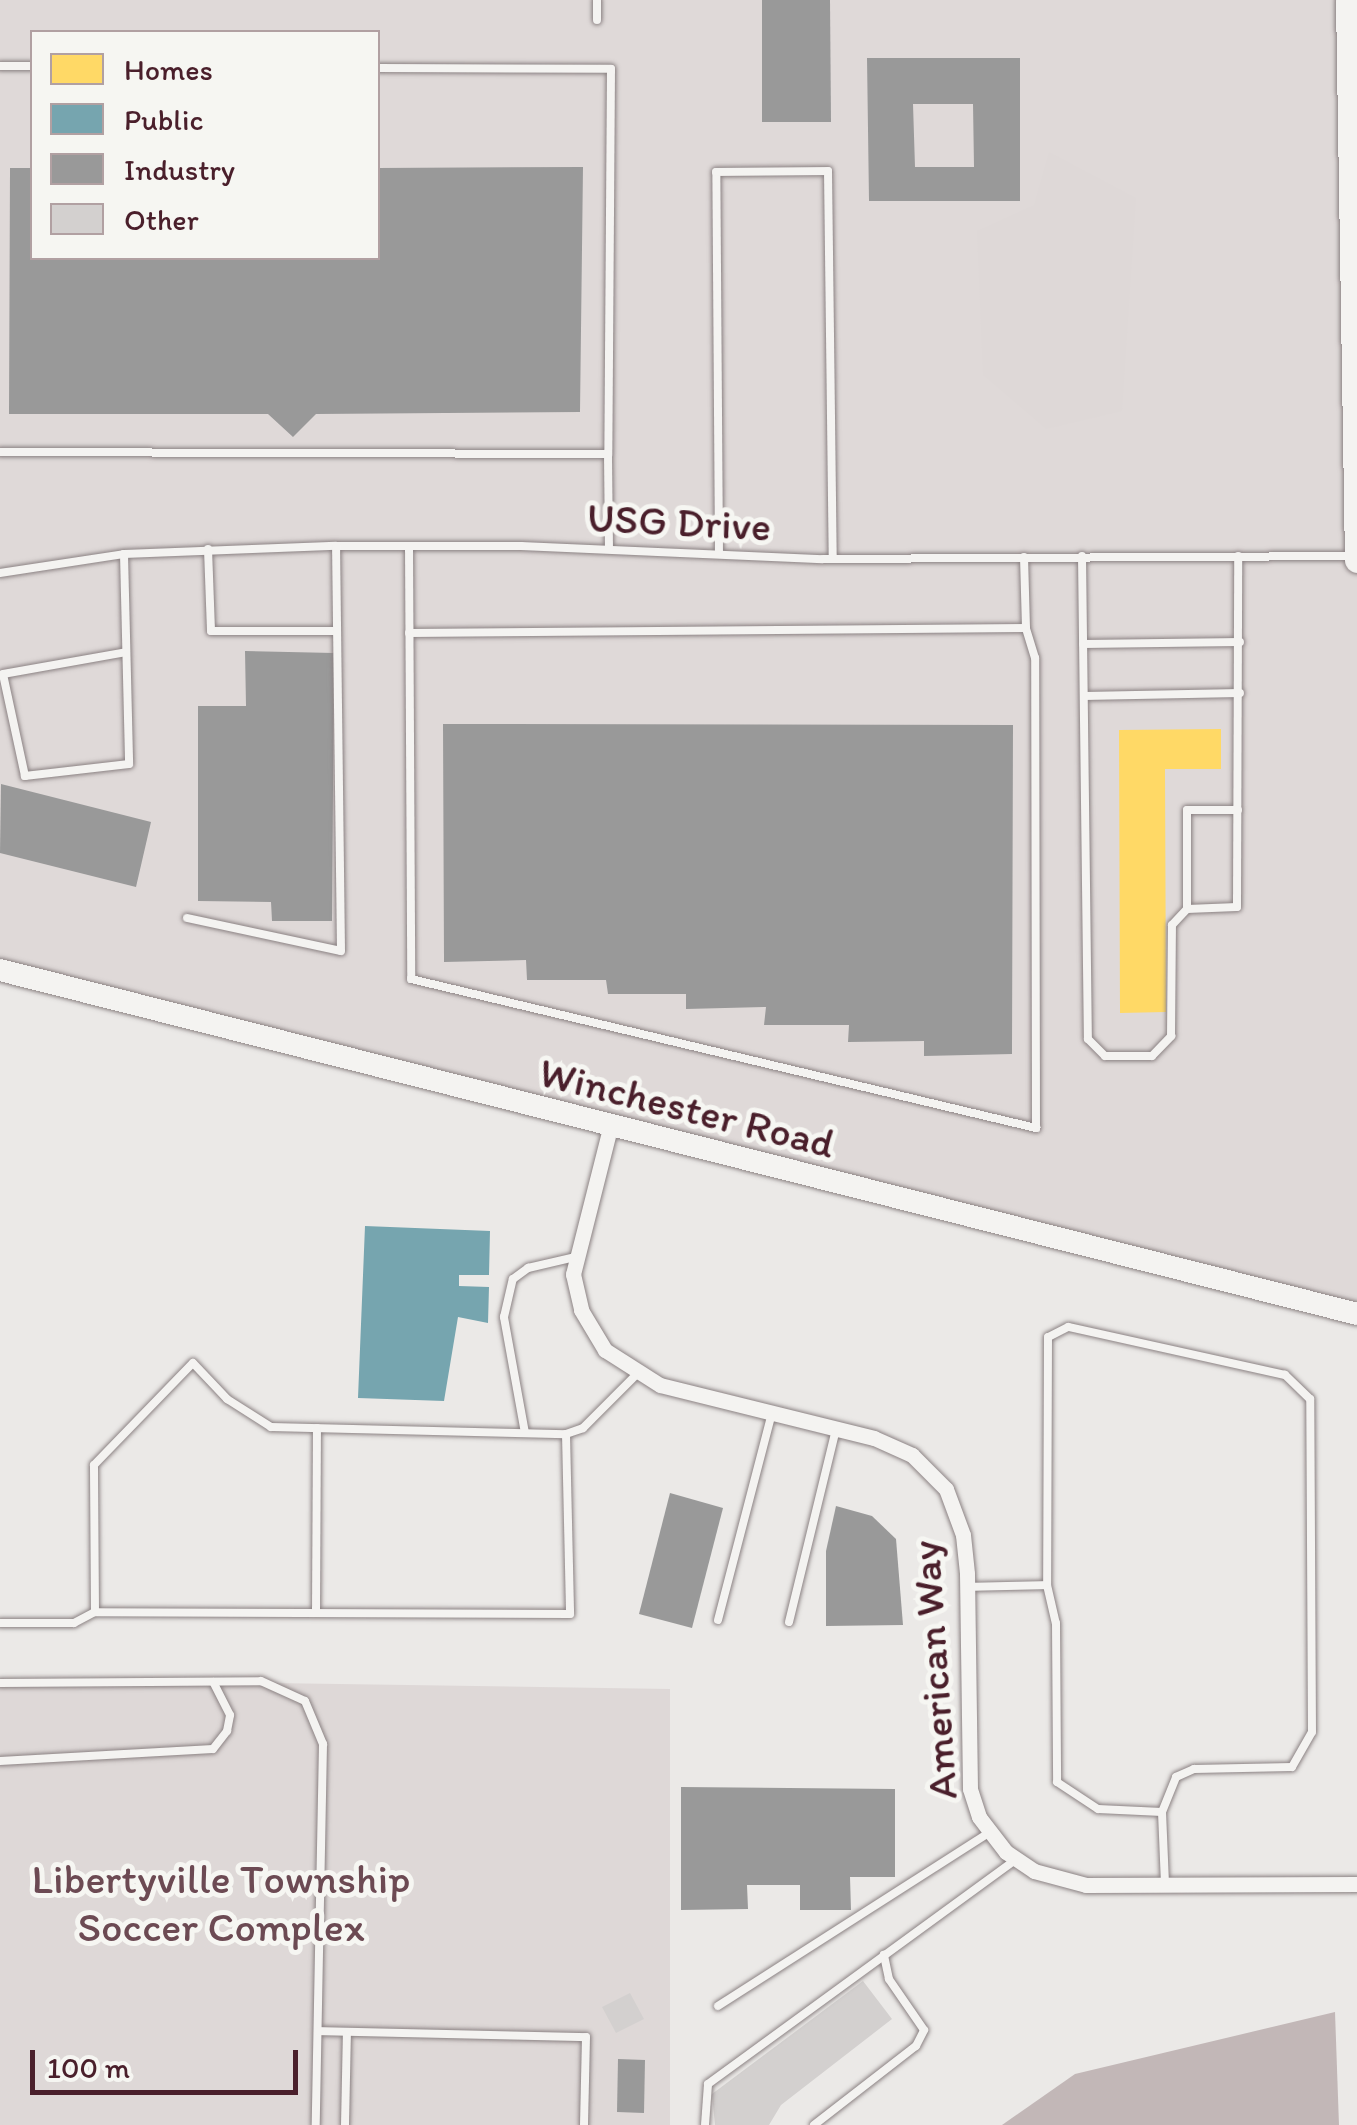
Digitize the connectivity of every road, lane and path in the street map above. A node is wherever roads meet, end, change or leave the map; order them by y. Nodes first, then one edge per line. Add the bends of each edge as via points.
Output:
1 (597, 0) edge
2 (1348, 0) edge
3 (598, 20) dead end
4 (0, 66) edge
5 (30, 66) edge
6 (380, 68) edge
7 (0, 452) edge
8 (608, 454) junction
9 (336, 546) junction
10 (409, 546) junction
11 (609, 548) junction
12 (208, 550) junction
13 (124, 554) junction
14 (719, 554) junction
15 (1024, 556) junction
16 (1082, 556) junction
17 (1238, 556) junction
18 (1357, 558) edge
19 (833, 560) junction
20 (0, 574) edge
21 (1026, 628) junction
22 (337, 632) junction
23 (410, 633) junction
24 (1240, 642) junction
25 (1084, 644) junction
26 (126, 652) junction
27 (1240, 693) junction
28 (1084, 696) junction
29 (1238, 810) junction
30 (1186, 909) junction
31 (187, 918) dead end
32 (0, 970) edge
33 (610, 1128) junction
34 (576, 1257) junction
35 (1357, 1314) edge
36 (636, 1374) junction
37 (772, 1412) junction
38 (318, 1428) junction
39 (836, 1428) junction
40 (525, 1433) junction
41 (566, 1434) junction
42 (1047, 1585) junction
43 (967, 1587) junction
44 (95, 1612) junction
45 (316, 1613) junction
46 (718, 1620) dead end
47 (790, 1622) dead end
48 (0, 1623) edge
49 (0, 1682) edge
50 (213, 1682) junction
51 (0, 1761) edge
52 (1162, 1812) junction
53 (989, 1833) junction
54 (1016, 1859) junction
55 (1357, 1884) edge
56 (1165, 1885) junction
57 (884, 1955) junction
58 (718, 2006) dead end
59 (318, 2031) junction
60 (347, 2032) junction
61 (316, 2125) edge
62 (345, 2125) edge
63 (584, 2125) edge
64 (705, 2125) edge
65 (814, 2125) edge

1 - 3 lane
2 - 18 main road
4 - 5 lane
6 - 8 lane via 611,69
7 - 8 lane
8 - 11 lane
9 - 10 lane, USG Drive
9 - 12 lane, USG Drive
9 - 22 lane
10 - 11 lane, USG Drive
10 - 23 lane
11 - 14 lane, USG Drive
12 - 13 lane, USG Drive
12 - 22 lane via 212,630
13 - 20 lane, USG Drive
13 - 26 lane
14 - 19 lane, USG Drive
14 - 19 lane via 716,172 828,172
15 - 16 lane, USG Drive
15 - 19 lane, USG Drive
15 - 21 lane
16 - 17 lane, USG Drive
16 - 25 lane
17 - 18 lane, USG Drive
17 - 24 lane
21 - 23 lane
21 - 23 lane via 1036,658 1036,1128 411,979
22 - 31 lane via 340,951
24 - 25 lane
24 - 27 lane
25 - 28 lane
26 - 26 lane via 129,764 25,776 2,674
27 - 28 lane
27 - 29 lane
28 - 30 lane via 1088,1039 1105,1056 1152,1056 1171,1036 1172,925
29 - 30 lane via 1237,907
29 - 30 lane via 1187,810
32 - 33 main road, Winchester Road
33 - 34 street, American Way
33 - 35 main road, Winchester Road
34 - 36 street, American Way via 574,1287 593,1335
34 - 40 lane via 528,1268 514,1279 504,1316
36 - 37 street, American Way
36 - 41 lane via 583,1428
37 - 39 street, American Way
37 - 46 lane
38 - 40 lane
38 - 44 lane via 271,1428 227,1399 192,1364 94,1465
38 - 45 lane
39 - 43 street, American Way via 912,1455 946,1489 963,1535
39 - 47 lane
40 - 41 lane
41 - 45 lane via 570,1614
42 - 43 lane
42 - 52 lane via 1056,1624 1057,1782 1098,1809
42 - 52 lane via 1048,1337 1080,1326 1299,1383 1310,1399 1312,1732 1292,1768 1194,1769 1176,1777
43 - 53 street, American Way via 968,1774
44 - 45 lane
44 - 48 lane via 74,1623
49 - 50 lane
50 - 51 lane via 230,1715 212,1749
50 - 59 lane via 261,1681 305,1701 324,1744
52 - 56 lane
53 - 54 street, American Way
53 - 58 lane
54 - 56 street, American Way via 1062,1882
54 - 57 lane
55 - 56 street, American Way
57 - 64 lane via 708,2084
57 - 65 lane via 889,1979 924,2030 916,2046
59 - 60 lane
59 - 61 lane
60 - 62 lane
60 - 63 lane via 586,2037

